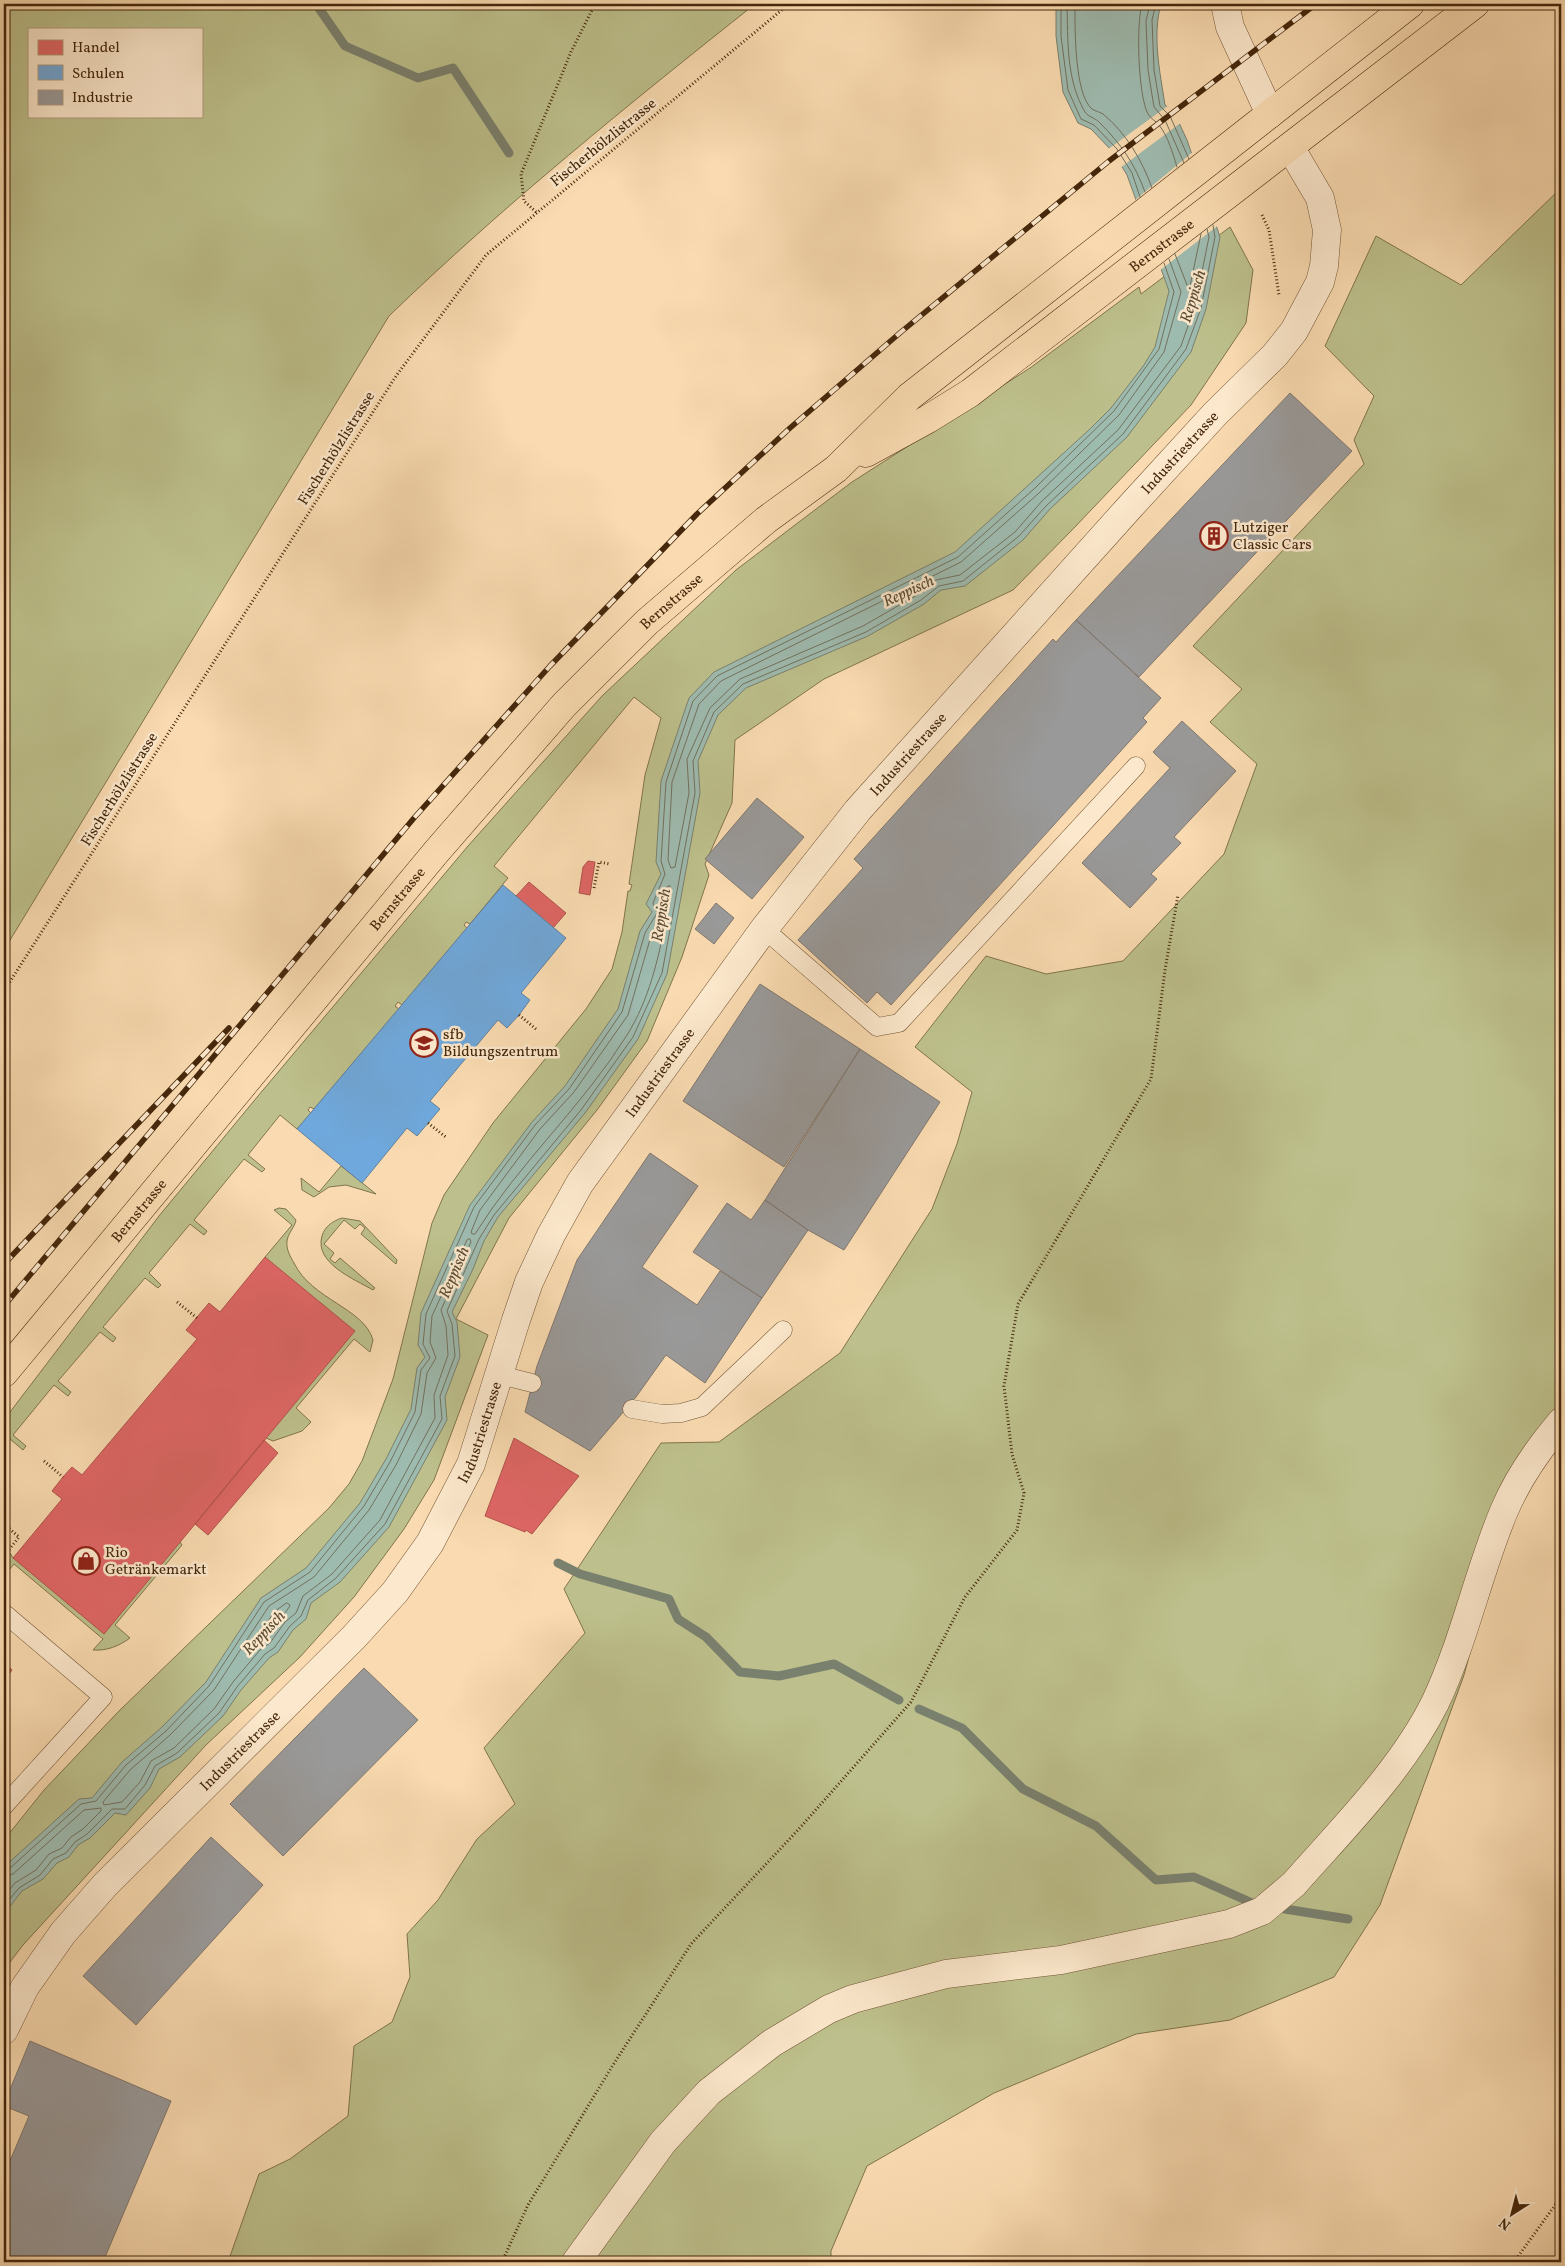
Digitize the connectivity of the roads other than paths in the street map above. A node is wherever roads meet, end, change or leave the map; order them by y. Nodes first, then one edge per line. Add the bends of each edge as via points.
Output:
1 (1225, 4) edge
2 (1410, 4) edge
3 (1475, 4) edge
4 (1270, 114) junction
5 (1290, 147) junction
6 (836, 469) junction
7 (1136, 766) dead end
8 (764, 929) junction
9 (783, 1330) dead end
10 (4, 1373) edge
11 (500, 1375) junction
12 (532, 1383) dead end
13 (632, 1409) dead end
14 (1561, 1422) edge
15 (4, 1613) edge
16 (4, 1806) edge
17 (4, 2030) edge
18 (576, 2262) edge

1 - 4 street via 1230,27
2 - 4 main road, Bernstrasse
3 - 5 main road, Bernstrasse
4 - 5 main road
4 - 6 main road, Bernstrasse via 909,397
5 - 6 main road, Bernstrasse via 970,393
5 - 8 street, Industriestrasse via 1320,198 1327,230 1320,282 1294,331 1128,509 858,810
6 - 10 main road, Bernstrasse via 766,520 702,575 648,622 564,705 437,851
7 - 8 lane via 899,1023 877,1026
8 - 11 street, Industriestrasse via 580,1182 529,1282
9 - 13 lane via 702,1406 662,1414
11 - 12 lane
11 - 17 street, Industriestrasse via 484,1428 457,1494 430,1543 395,1592 106,1885 63,1933 25,1987
14 - 18 street via 1527,1469 1504,1510 1445,1676 1424,1724 1399,1762 1277,1900 1262,1911 1229,1924 1060,1960 946,1974 889,1988 829,2009 772,2043 710,2092 663,2142
15 - 16 lane via 103,1697

